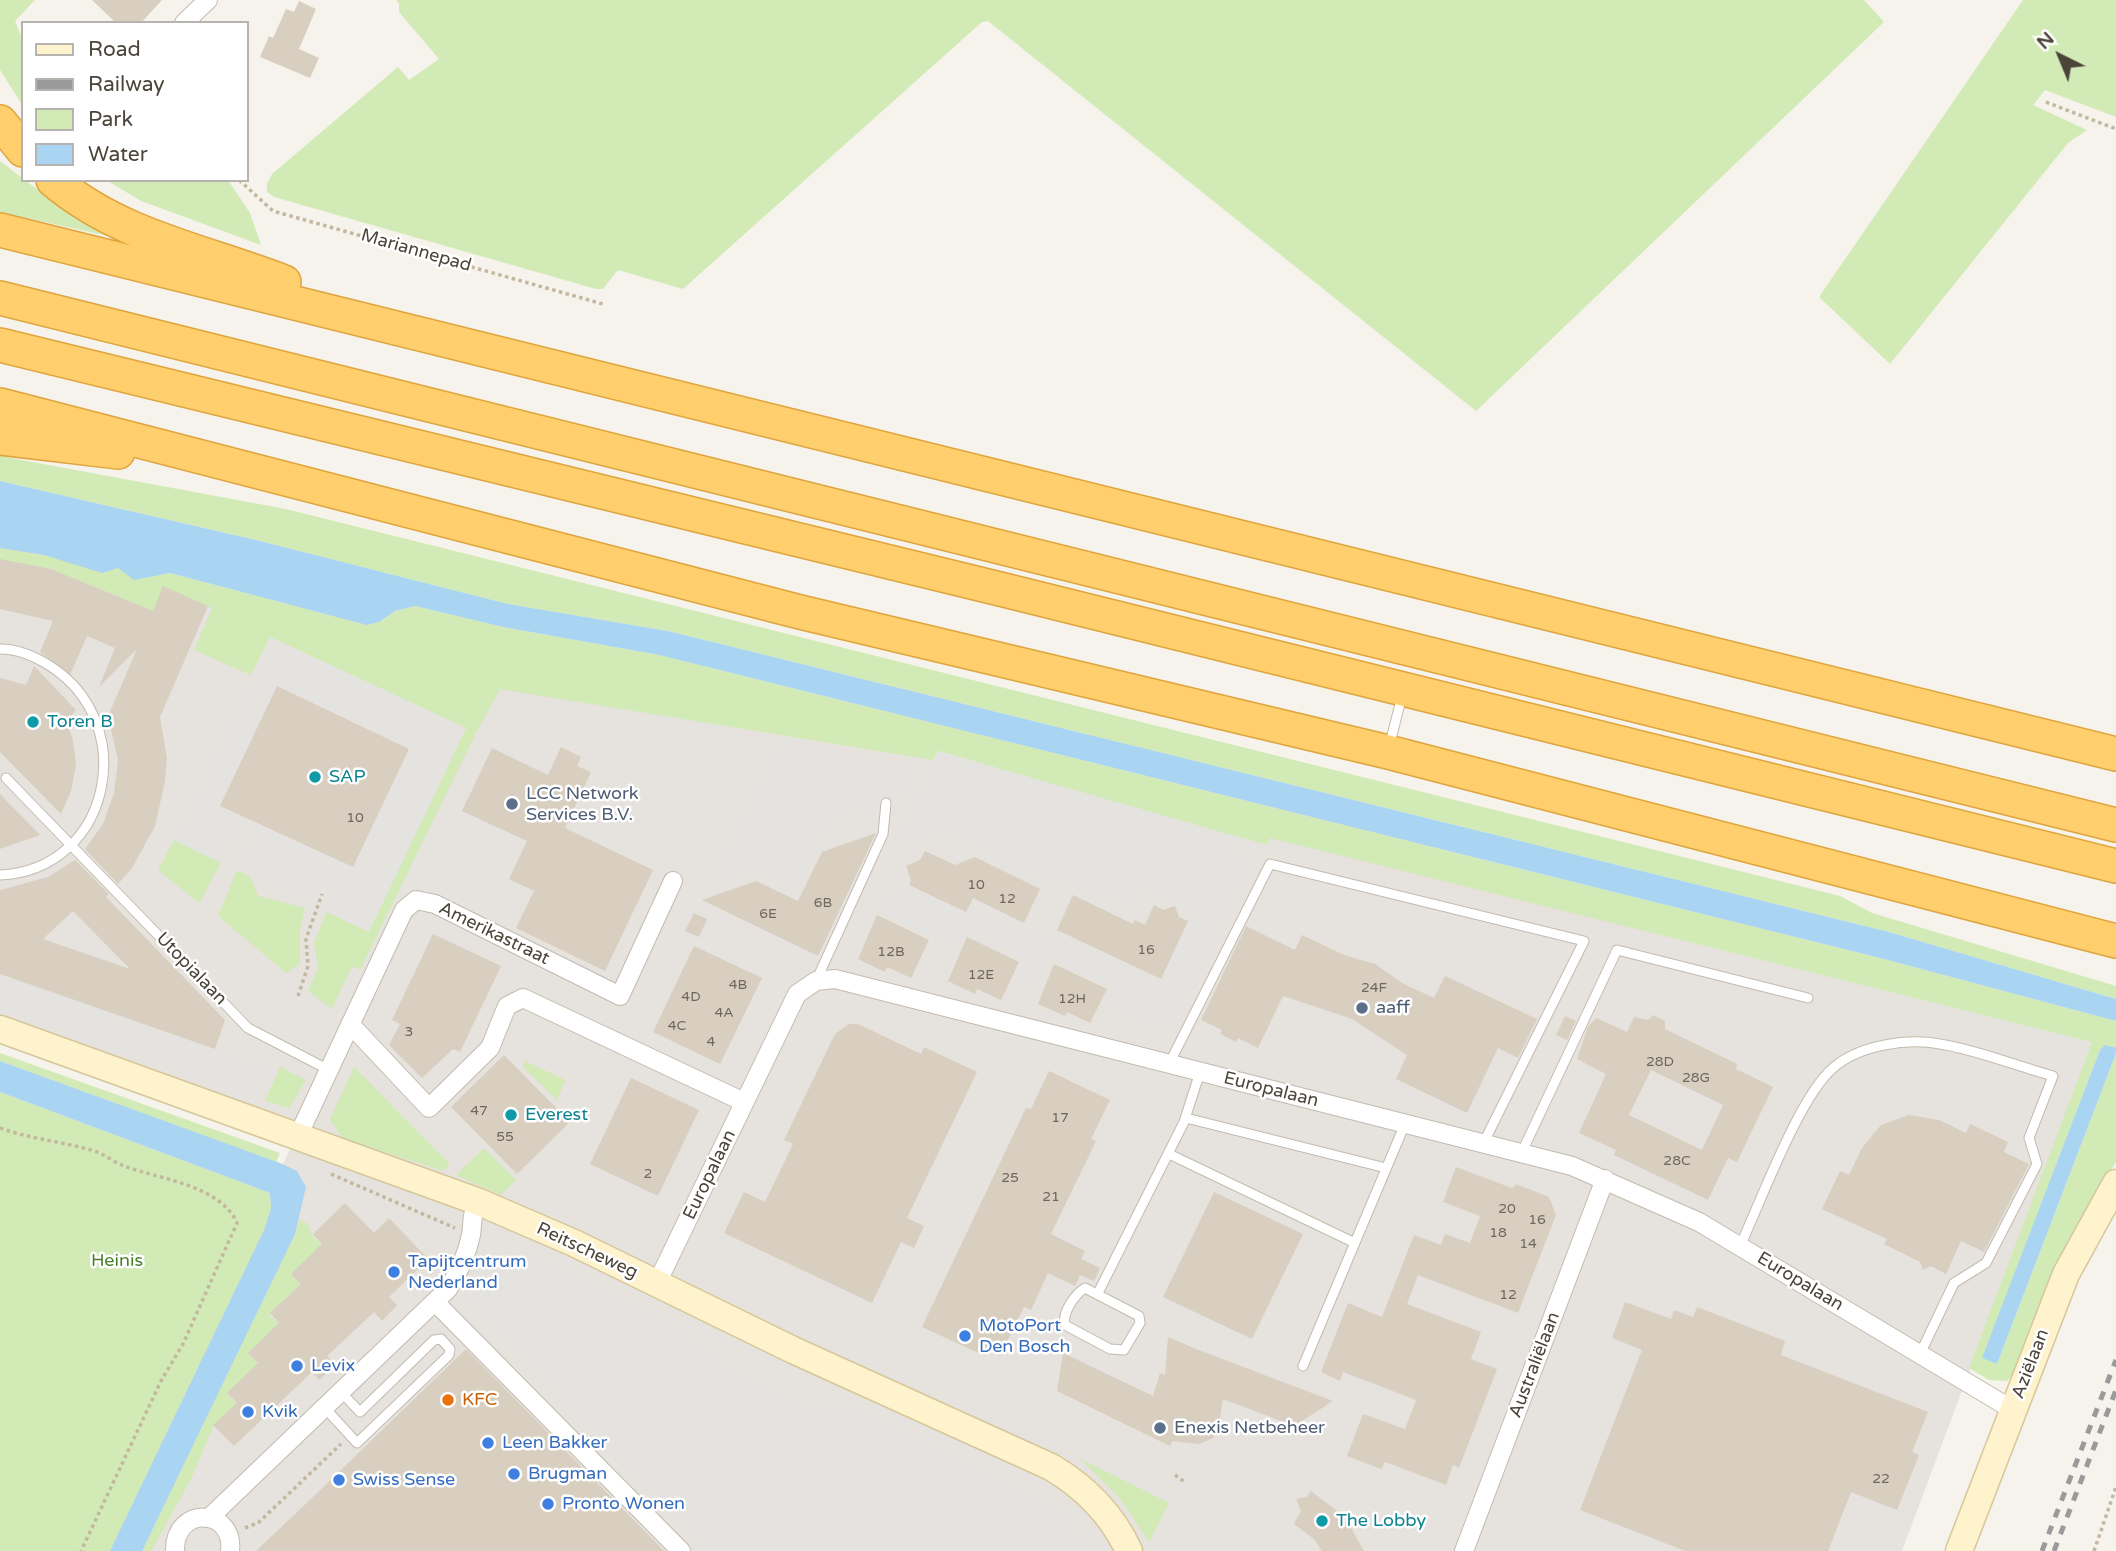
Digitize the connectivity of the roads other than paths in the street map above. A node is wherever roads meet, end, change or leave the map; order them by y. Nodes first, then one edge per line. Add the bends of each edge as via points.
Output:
1 (208, 0) edge
2 (186, 21) edge
3 (0, 122) edge
4 (21, 148) edge
5 (56, 182) edge
6 (0, 230) edge
7 (0, 298) edge
8 (420, 336) junction
9 (0, 345) edge
10 (0, 405) edge
11 (0, 438) edge
12 (235, 464) junction
13 (0, 649) edge
14 (1403, 690) junction
15 (1388, 752) junction
16 (2116, 754) edge
17 (6, 778) dead end
18 (886, 803) dead end
19 (2116, 825) edge
20 (70, 845) junction
21 (2116, 866) edge
22 (0, 875) edge
23 (673, 881) dead end
24 (2116, 941) edge
25 (816, 981) junction
26 (1808, 998) dead end
27 (350, 1024) junction
28 (0, 1030) edge
29 (1169, 1064) junction
30 (329, 1070) junction
31 (1200, 1072) junction
32 (744, 1102) junction
33 (1186, 1118) junction
34 (1405, 1124) junction
35 (298, 1136) junction
36 (1483, 1144) junction
37 (1169, 1154) junction
38 (1521, 1154) junction
39 (1386, 1168) junction
40 (1605, 1179) junction
41 (2116, 1183) edge
42 (480, 1202) junction
43 (1354, 1242) junction
44 (1740, 1247) junction
45 (656, 1285) junction
46 (1098, 1293) junction
47 (435, 1302) junction
48 (1920, 1354) junction
49 (1303, 1366) dead end
50 (340, 1391) junction
51 (323, 1407) junction
52 (2013, 1410) junction
53 (209, 1518) junction
54 (175, 1551) edge
55 (230, 1551) edge
56 (681, 1551) edge
57 (1129, 1551) edge
58 (1464, 1551) edge
59 (1959, 1551) edge

1 - 2 street
3 - 4 highway
5 - 8 highway via 93,208 152,238 260,273
6 - 8 highway
7 - 19 highway
8 - 16 highway
9 - 14 highway
10 - 12 highway
11 - 12 highway
12 - 15 highway via 800,612
13 - 20 lane via 37,658 68,677 88,701 101,730 106,761 102,792 90,820
14 - 15 lane
14 - 21 highway
15 - 24 highway
17 - 20 lane, Utopialaan
18 - 25 lane via 883,834
20 - 22 lane via 43,864
20 - 30 lane, Utopialaan via 248,1028
23 - 27 street, Amerikastraat via 620,996 435,904 416,900 404,910
25 - 29 street, Europalaan via 835,979
25 - 32 street, Europalaan via 797,994
26 - 38 lane via 1617,950
27 - 30 street, Amerikastraat
27 - 32 street via 429,1108 490,1048 507,1006 523,998
28 - 35 street, Reitscheweg
29 - 31 street, Europalaan
29 - 36 lane via 1270,864 1584,941
30 - 35 street, Amerikastraat
31 - 33 lane
31 - 34 street, Europalaan
32 - 45 street, Europalaan
33 - 37 lane
33 - 39 lane
34 - 36 street, Europalaan
34 - 39 lane
35 - 42 street, Reitscheweg
36 - 38 street, Europalaan
37 - 43 lane
37 - 46 lane
38 - 40 street, Europalaan
39 - 43 lane
40 - 44 street, Europalaan via 1699,1222
40 - 58 street, Australiëlaan
41 - 52 street, Aziëlaan via 2066,1274
42 - 45 street, Reitscheweg
42 - 47 street via 473,1211 471,1236 459,1272
43 - 49 lane
44 - 48 street, Europalaan
44 - 48 lane via 1813,1089 1835,1066 1872,1048 1905,1042 1939,1043 2053,1076 2029,1138 2037,1164 1986,1264 1954,1283
45 - 57 street, Reitscheweg via 1051,1467 1101,1507
46 - 46 lane via 1140,1319 1128,1347 1120,1352 1064,1322 1077,1293 1088,1288
47 - 50 street
47 - 56 street
48 - 52 street, Europalaan
50 - 51 street
50 - 51 lane via 360,1412 434,1340 441,1339 450,1349 449,1355 357,1443
51 - 53 street
52 - 59 street, Aziëlaan
53 - 54 street via 183,1525
53 - 55 street via 224,1527

